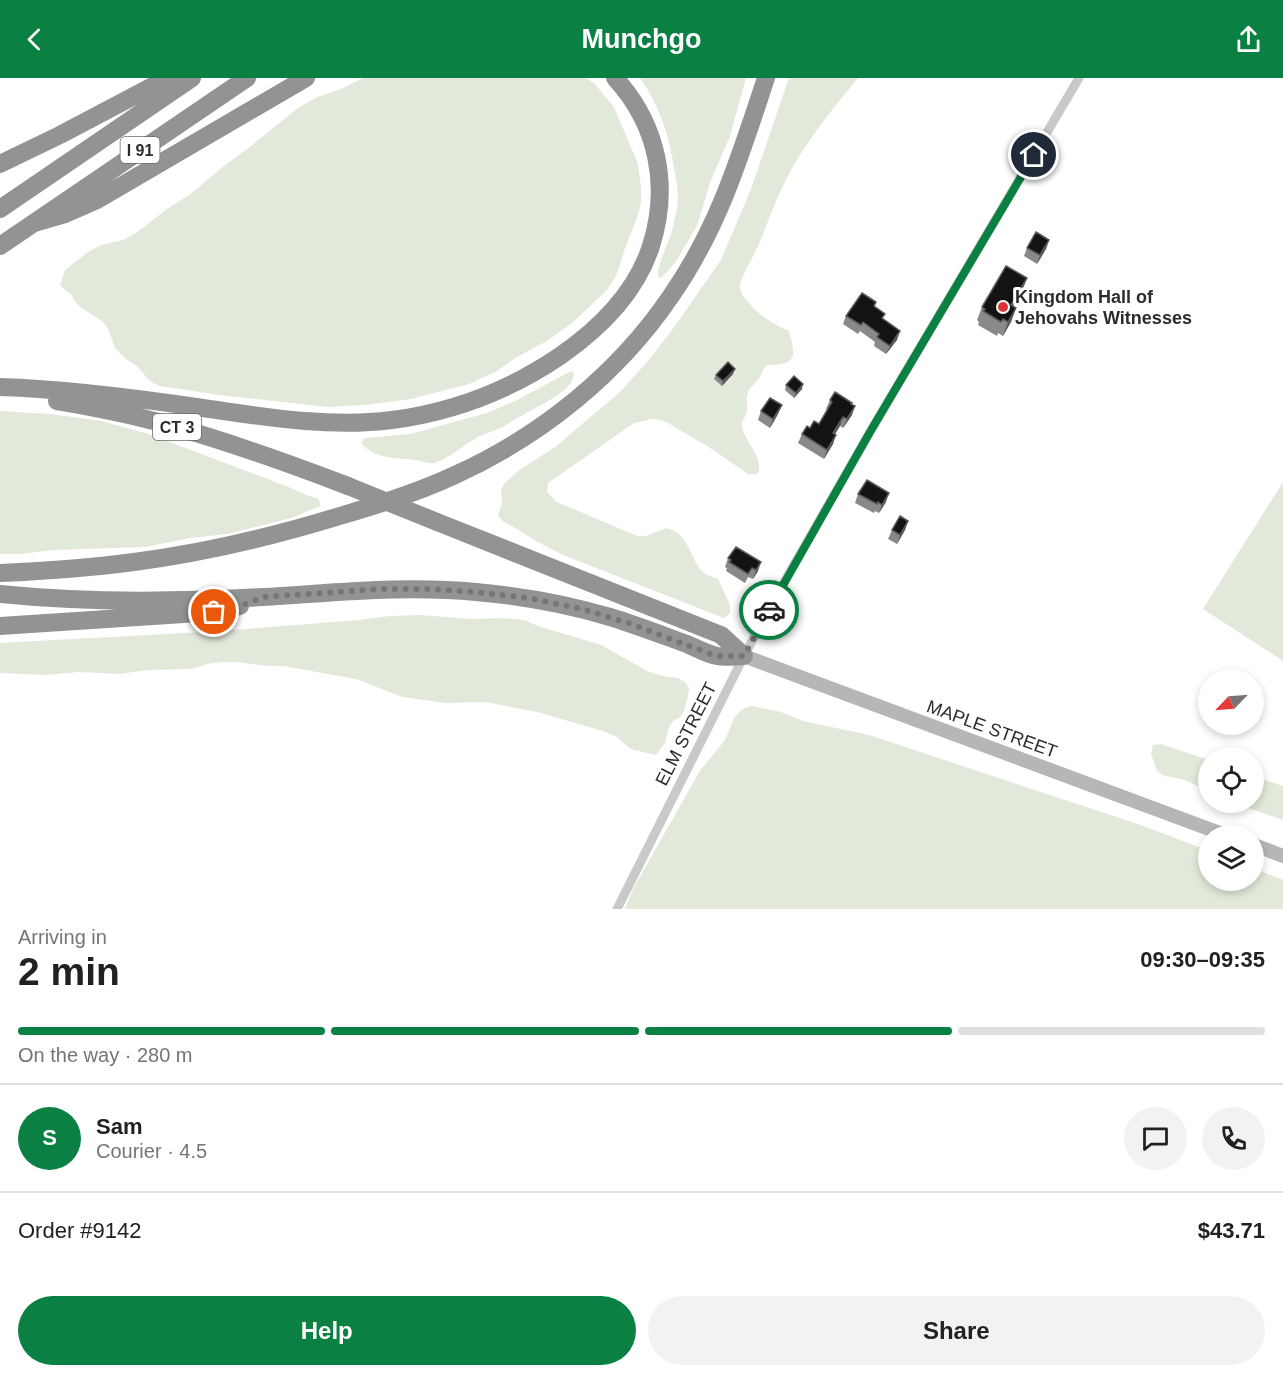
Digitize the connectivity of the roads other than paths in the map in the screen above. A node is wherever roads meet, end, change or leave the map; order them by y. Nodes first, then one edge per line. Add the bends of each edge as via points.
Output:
1 (168, 78) edge
2 (192, 78) edge
3 (247, 78) edge
4 (306, 78) edge
5 (615, 78) edge
6 (766, 78) edge
7 (1079, 78) edge
8 (0, 164) edge
9 (0, 209) edge
10 (34, 223) junction
11 (0, 246) edge
12 (0, 387) edge
13 (0, 392) edge
14 (0, 573) edge
15 (0, 594) edge
16 (263, 597) junction
17 (0, 626) edge
18 (744, 656) junction
19 (1198, 825) edge
20 (1264, 849) edge
21 (1283, 856) edge
22 (617, 909) edge

1 - 8 highway
2 - 9 highway, I 91
3 - 10 highway, I 91
4 - 10 highway via 97,200
5 - 12 highway via 644,123 658,165 660,203 650,250 629,290 597,327 556,359 507,386 423,415 342,422 270,417 89,393
6 - 14 highway via 721,208 671,297 610,370 522,440 432,485 283,532 135,562
7 - 18 street, ELM STREET via 870,432
10 - 11 highway, I 91
13 - 18 highway, CT 3, bridge via 88,406 165,424 241,448 348,486 721,635
15 - 16 highway, CT 3 via 132,602
16 - 17 highway via 220,611
16 - 18 highway, CT 3 via 401,589 502,594 600,614 716,656
18 - 19 main road, MAPLE STREET / CT 3
18 - 22 street, ELM STREET
20 - 21 main road

